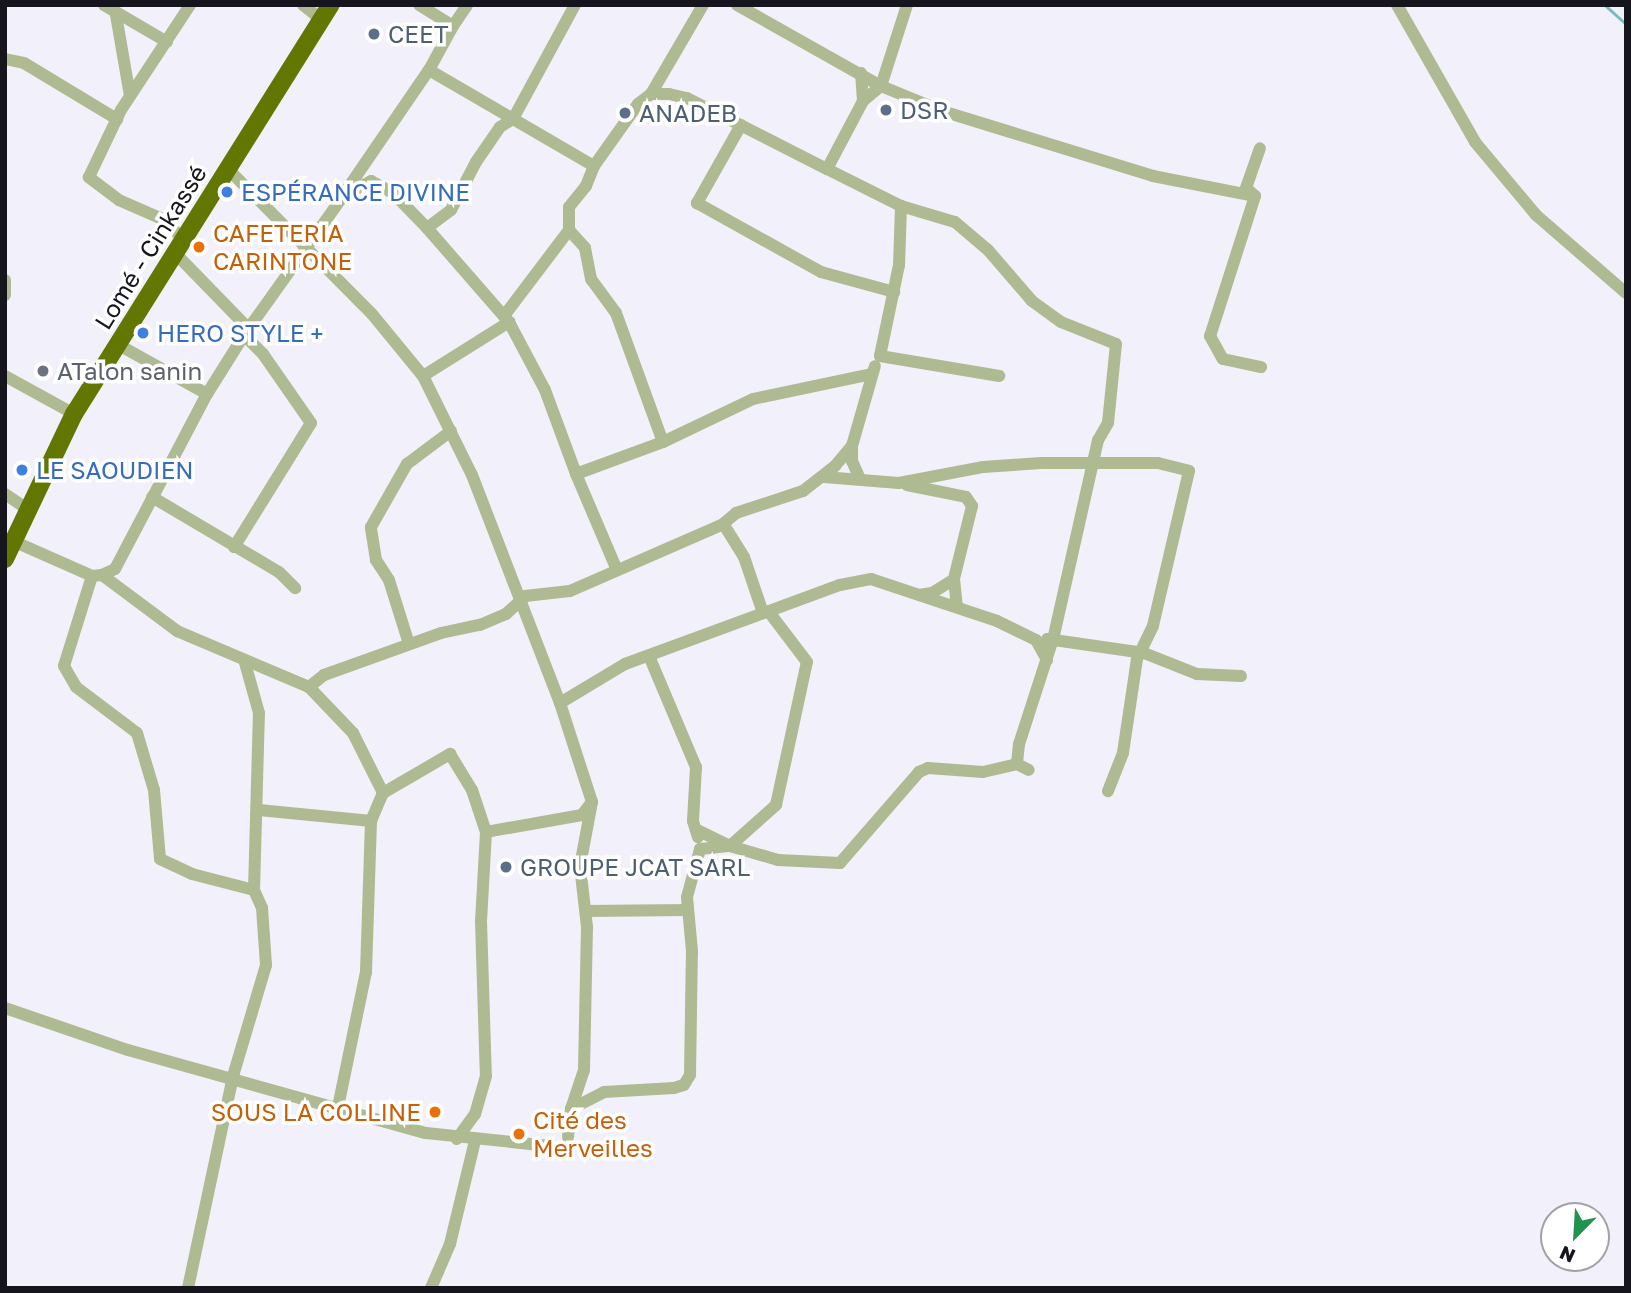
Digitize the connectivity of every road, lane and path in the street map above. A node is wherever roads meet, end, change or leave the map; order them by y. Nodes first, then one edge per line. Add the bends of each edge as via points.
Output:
1 (104, 5) edge
2 (190, 5) edge
3 (303, 5) edge
4 (419, 5) edge
5 (467, 5) edge
6 (575, 5) edge
7 (703, 5) edge
8 (737, 5) edge
9 (907, 5) edge
10 (1396, 5) edge
11 (326, 13) edge
12 (116, 15) junction
13 (453, 26) junction
14 (167, 42) junction
15 (5, 59) edge
16 (429, 70) junction
17 (861, 73) junction
18 (881, 86) junction
19 (652, 94) junction
20 (130, 96) junction
21 (863, 101) junction
22 (117, 119) junction
23 (513, 119) junction
24 (741, 125) junction
25 (1260, 148) dead end
26 (594, 166) junction
27 (228, 169) junction
28 (827, 169) junction
29 (343, 196) junction
30 (1255, 196) junction
31 (901, 206) junction
32 (427, 228) junction
33 (569, 230) junction
34 (305, 244) junction
35 (179, 246) junction
36 (5, 280) edge
37 (894, 292) junction
38 (1626, 293) edge
39 (5, 295) edge
40 (506, 319) junction
41 (246, 332) junction
42 (117, 344) junction
43 (880, 356) junction
44 (1261, 367) dead end
45 (872, 374) junction
46 (5, 376) edge
47 (423, 376) junction
48 (999, 376) dead end
49 (207, 394) junction
50 (74, 414) junction
51 (451, 431) junction
52 (663, 442) junction
53 (852, 446) junction
54 (1092, 463) junction
55 (576, 474) junction
56 (824, 477) junction
57 (860, 479) junction
58 (899, 483) junction
59 (5, 494) edge
60 (152, 497) junction
61 (26, 508) junction
62 (723, 524) junction
63 (13, 541) junction
64 (234, 547) junction
65 (5, 559) edge
66 (617, 570) junction
67 (97, 575) junction
68 (954, 579) junction
69 (295, 588) dead end
70 (918, 596) junction
71 (517, 599) junction
72 (957, 607) junction
73 (766, 613) junction
74 (1053, 639) junction
75 (1036, 640) junction
76 (410, 644) junction
77 (1144, 653) junction
78 (649, 656) junction
79 (1048, 661) junction
80 (246, 663) junction
81 (1241, 676) dead end
82 (309, 687) junction
83 (560, 703) junction
84 (1108, 791) dead end
85 (383, 793) junction
86 (592, 802) junction
87 (259, 810) junction
88 (371, 821) junction
89 (697, 830) junction
90 (486, 832) junction
91 (730, 846) junction
92 (699, 849) junction
93 (254, 890) junction
94 (688, 910) junction
95 (586, 911) junction
96 (5, 1008) edge
97 (233, 1076) junction
98 (338, 1107) junction
99 (571, 1108) junction
100 (568, 1137) dead end
101 (457, 1139) junction
102 (475, 1141) junction
103 (549, 1146) dead end
104 (188, 1288) edge
105 (431, 1288) edge

1 - 12 street
2 - 14 street
3 - 11 street
4 - 13 street
5 - 13 street
6 - 23 street
7 - 19 street
8 - 17 street
9 - 18 street
10 - 38 street via 1475,142 1536,215
11 - 27 highway, Lomé - Cinkassé
12 - 14 street
12 - 20 street
13 - 16 street
14 - 20 street
15 - 22 street via 24,63
16 - 23 street
16 - 29 street
17 - 18 street
17 - 21 street
18 - 21 street
18 - 30 street via 942,111 1117,166
19 - 24 street via 687,98
19 - 26 street via 638,104
20 - 22 street
21 - 28 street
22 - 35 street via 89,177 126,205 160,218
23 - 26 street
23 - 32 street via 500,127 476,162 451,210
24 - 28 street
24 - 37 street via 696,203 821,272
25 - 30 street via 1246,188
26 - 33 street via 586,186 569,207
27 - 34 street
27 - 35 highway, Lomé - Cinkassé
28 - 31 street
29 - 32 street via 371,181 393,193
29 - 34 street
30 - 44 street via 1210,336 1223,359
31 - 37 street via 904,220
31 - 54 street via 955,222 988,250 1032,301 1061,322 1116,344 1108,423
32 - 40 street
33 - 40 street
33 - 52 street via 585,248 591,279 616,313
34 - 41 street
34 - 47 street
35 - 41 street
35 - 42 highway, Lomé - Cinkassé
36 - 39 street
37 - 43 street
40 - 47 street
40 - 55 street via 545,390
41 - 49 street
41 - 64 street via 311,423
42 - 49 street
42 - 50 highway, Lomé - Cinkassé
43 - 45 street
43 - 48 street
45 - 52 street via 753,399
45 - 53 street
46 - 50 street
47 - 51 street
49 - 60 street
50 - 61 highway, Lomé - Cinkassé
51 - 71 street
51 - 76 street via 407,464 371,527 376,560 390,580
52 - 55 street
53 - 56 street
53 - 57 street via 852,461
54 - 58 street via 983,467
54 - 74 street
54 - 77 street via 1158,463 1189,471
55 - 66 street
56 - 57 street
56 - 62 street via 803,491 736,513
57 - 58 street
58 - 68 street via 966,497 972,506
59 - 61 street
60 - 64 street
60 - 67 street via 115,569
61 - 63 highway, Lomé - Cinkassé
62 - 66 street
62 - 73 street via 744,557
63 - 65 highway, Lomé - Cinkassé
63 - 67 street
64 - 69 street via 279,572
66 - 71 street via 570,591
67 - 80 street via 177,631
67 - 93 street via 64,666 76,687 137,733 154,790 160,859 178,869
68 - 70 street
68 - 72 street
70 - 72 street
70 - 73 street via 871,579 840,585
71 - 76 street via 506,614 489,622
71 - 83 street
72 - 75 street
73 - 78 street
73 - 91 street via 807,662 776,804
74 - 75 street
74 - 77 street
74 - 79 street
75 - 79 street
76 - 82 street via 324,675
77 - 81 street via 1197,674
77 - 84 street via 1138,659 1123,753
78 - 83 street via 593,680
78 - 89 street via 696,767 693,821
79 - 91 street via 1024,724 1023,767 983,772 928,768 919,772 840,863 778,860
80 - 82 street
80 - 87 street via 259,713
82 - 85 street via 353,733
83 - 86 street
85 - 88 street
85 - 90 street via 450,754 472,790
86 - 90 street via 582,815
86 - 95 street via 580,866
87 - 88 street
87 - 93 street
88 - 98 street via 366,972
89 - 91 street
89 - 92 street
90 - 101 street via 481,921 486,1076 475,1114
91 - 92 street
92 - 94 street
93 - 97 street via 262,908 266,965
94 - 95 street
94 - 99 street via 692,951 690,1075 684,1085 604,1092
95 - 99 street via 584,1070
96 - 97 street via 128,1050
97 - 98 street
97 - 104 street
98 - 101 street
99 - 100 street
101 - 102 street
102 - 103 street
102 - 105 street via 450,1244

